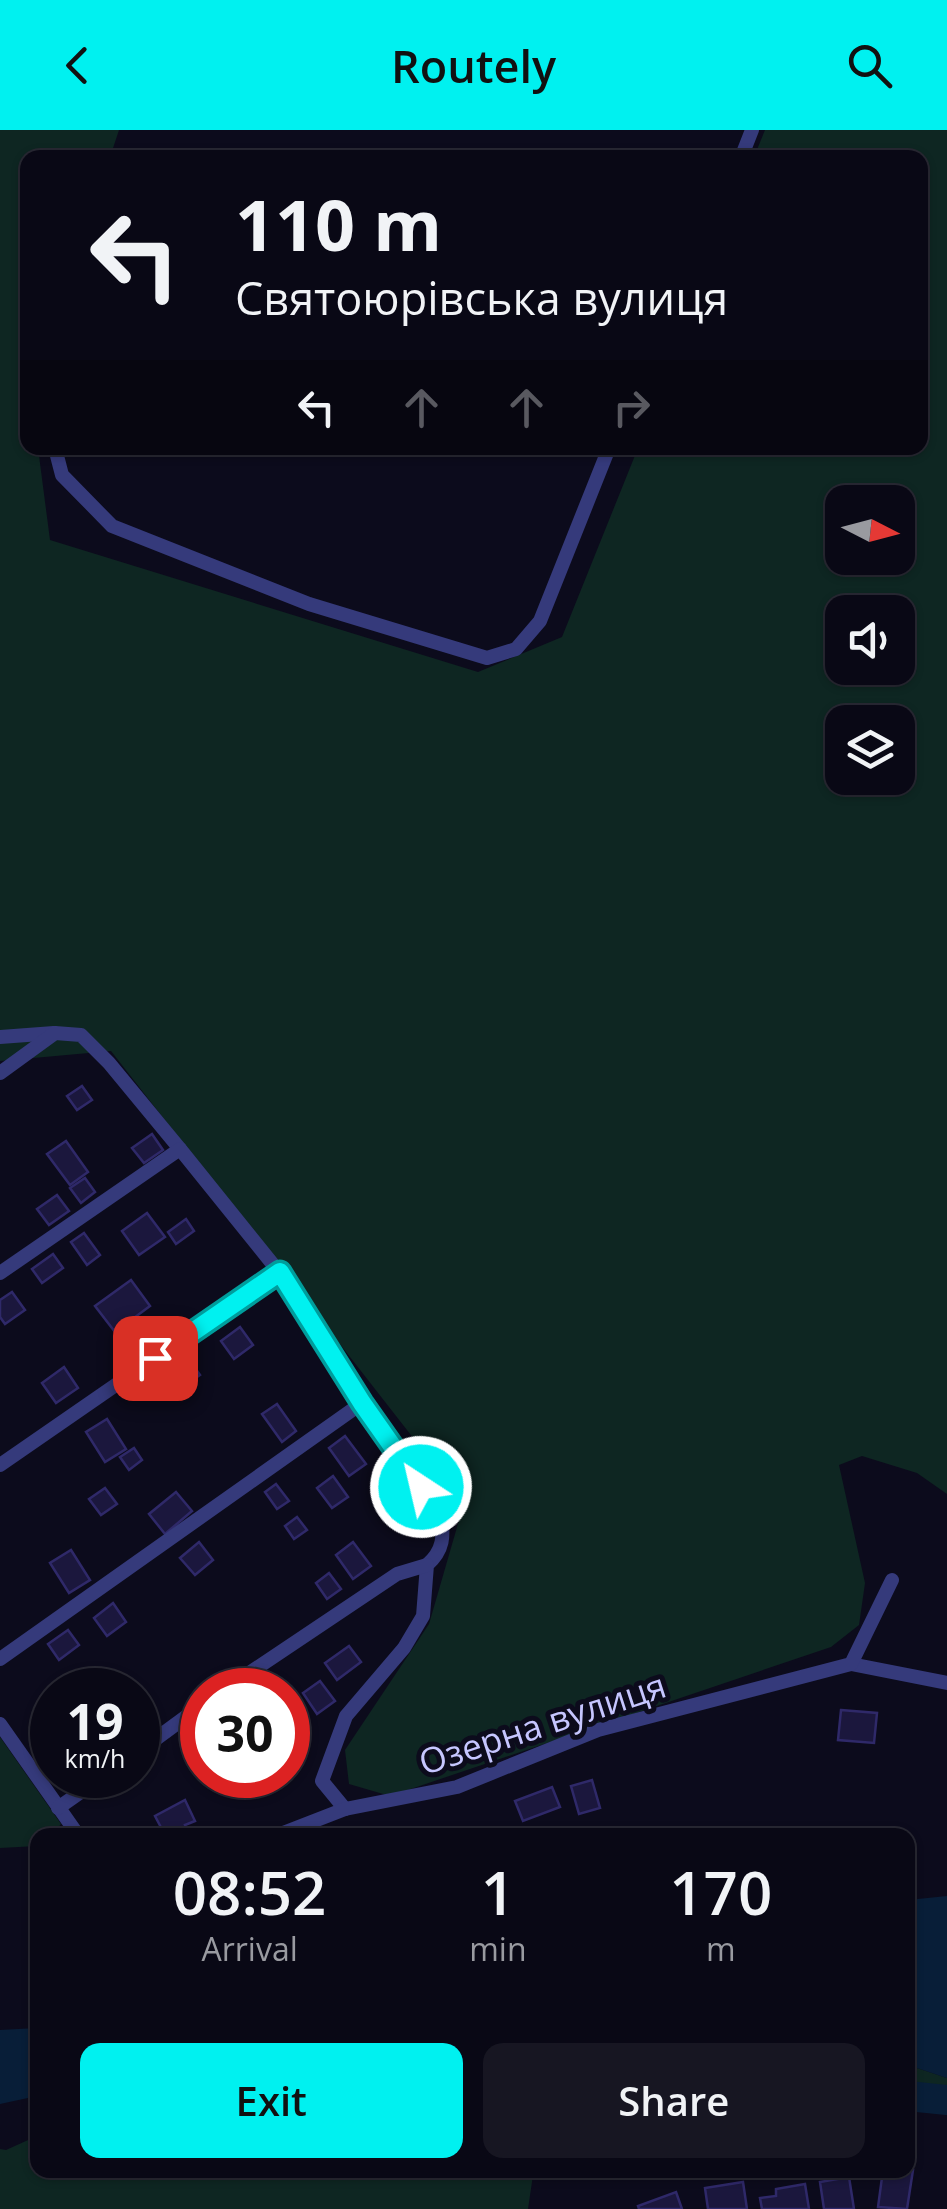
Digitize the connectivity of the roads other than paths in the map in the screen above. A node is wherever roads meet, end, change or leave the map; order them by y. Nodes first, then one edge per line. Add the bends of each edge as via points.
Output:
1 (58, 455) edge
2 (605, 455) edge
3 (56, 1033) junction
4 (0, 1037) edge
5 (0, 1073) edge
6 (180, 1149) junction
7 (280, 1272) junction
8 (0, 1273) edge
9 (362, 1403) junction
10 (0, 1465) edge
11 (427, 1565) junction
12 (892, 1580) dead end
13 (0, 1660) edge
14 (850, 1664) junction
15 (257, 1668) edge
16 (947, 1684) edge
17 (0, 1724) edge
18 (72, 1798) edge
19 (58, 1808) junction
20 (345, 1809) junction
21 (73, 1828) edge
22 (296, 1828) edge

1 - 2 street via 62,474 112,526 309,604 487,658 516,649 540,621
3 - 4 street
3 - 5 street
3 - 6 street via 81,1035
6 - 7 street
6 - 8 street
7 - 9 street
7 - 10 street
9 - 11 street via 441,1515 444,1536
9 - 13 street
11 - 15 street via 397,1574
11 - 20 street via 423,1616 346,1716 330,1756 322,1781
12 - 14 street
14 - 16 street
14 - 20 street, Озерна вулиця via 598,1730 456,1788
17 - 19 street
18 - 19 street
19 - 21 street
20 - 22 street, Озерна вулиця

